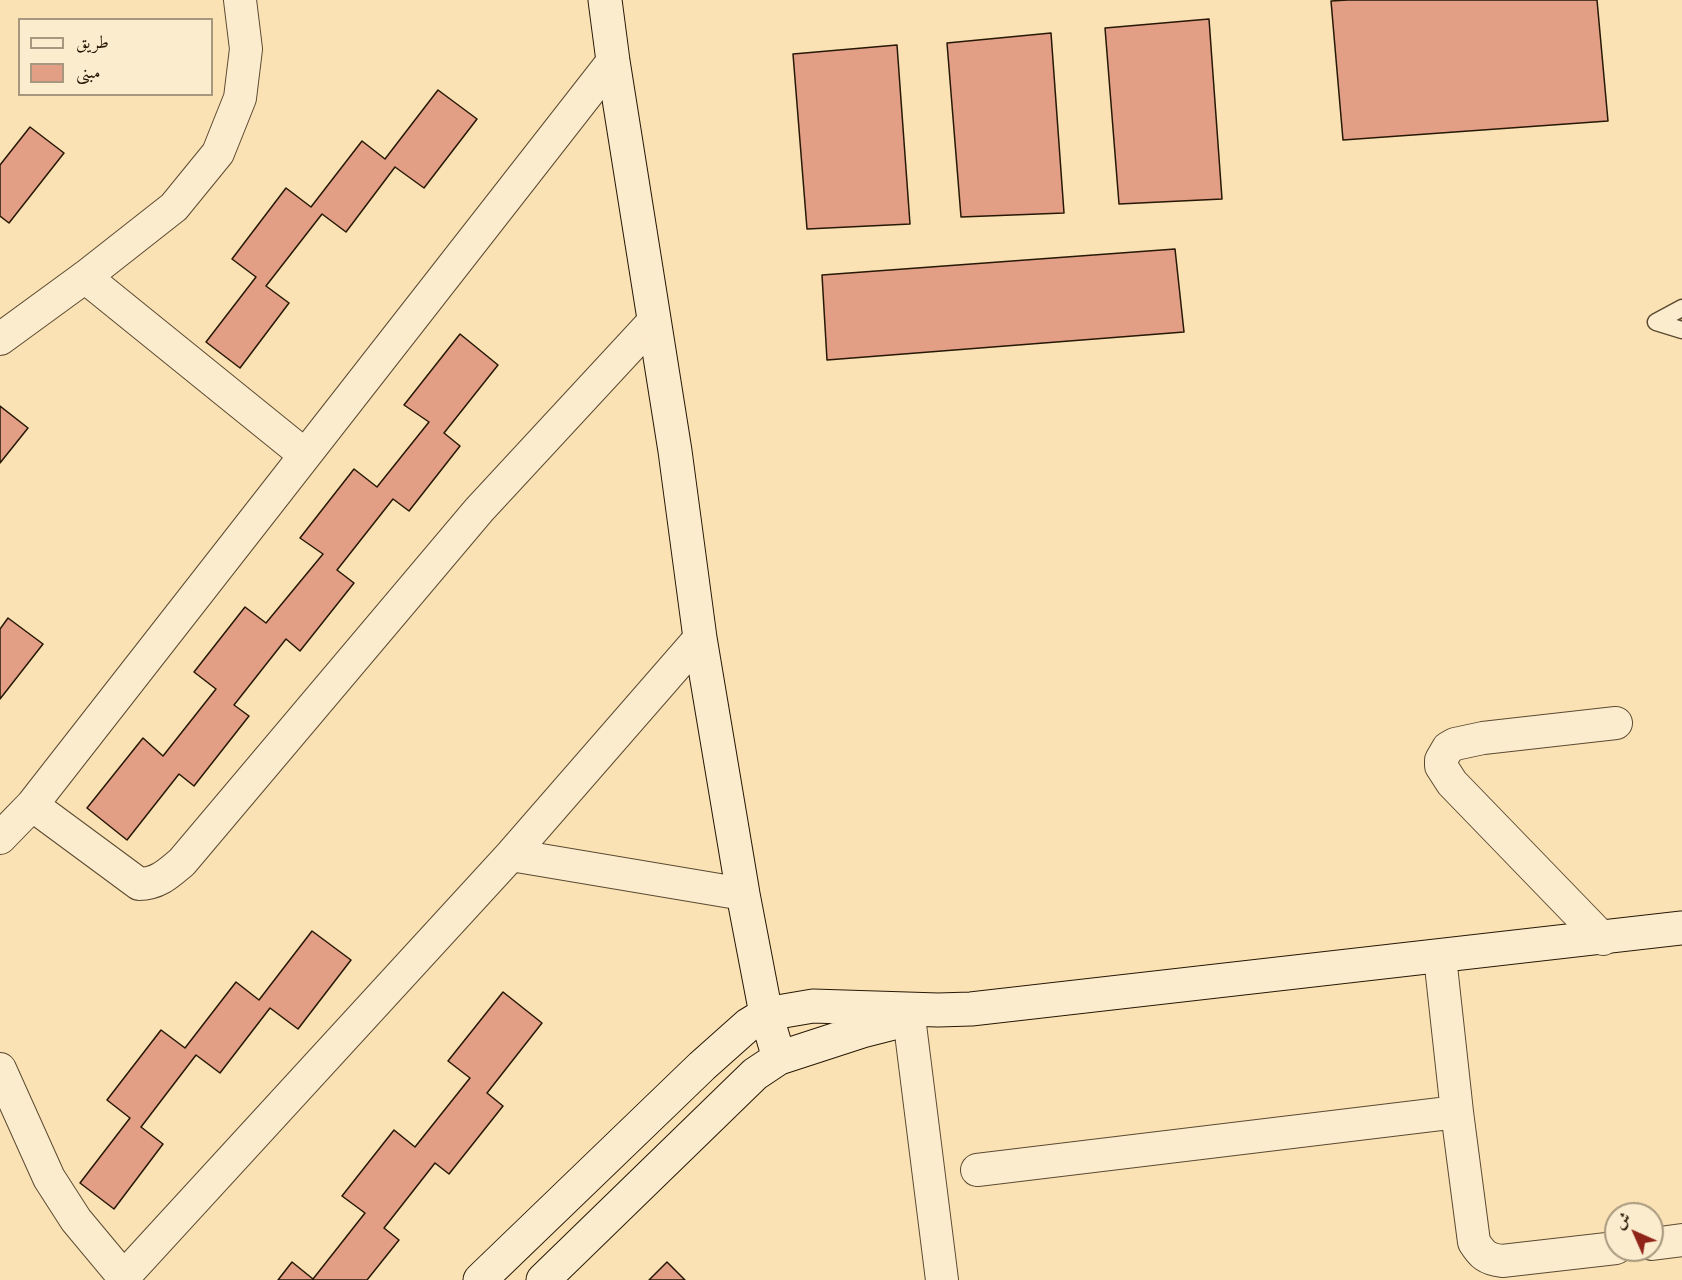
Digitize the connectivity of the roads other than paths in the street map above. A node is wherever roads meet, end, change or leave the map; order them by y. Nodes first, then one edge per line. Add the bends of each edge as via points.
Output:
1 (240, 0) edge
2 (605, 0) edge
3 (613, 61) junction
4 (86, 278) junction
5 (1682, 308) edge
6 (654, 321) junction
7 (1682, 330) edge
8 (0, 339) edge
9 (305, 455) junction
10 (700, 638) junction
11 (1616, 723) dead end
12 (32, 805) junction
13 (0, 838) edge
14 (511, 855) junction
15 (743, 894) junction
16 (1682, 928) edge
17 (1603, 939) junction
18 (1440, 957) junction
19 (919, 1012) junction
20 (766, 1014) junction
21 (779, 1058) junction
22 (0, 1069) edge
23 (1457, 1112) junction
24 (977, 1170) dead end
25 (1682, 1240) edge
26 (1664, 1242) edge
27 (1604, 1249) edge
28 (123, 1279) edge
29 (480, 1280) edge
30 (543, 1280) edge
31 (942, 1280) edge

1 - 4 street via 246,49 240,98 218,153 174,207
2 - 3 street
3 - 6 street
3 - 9 street
4 - 8 street
4 - 9 street
5 - 7 lane via 1656,322
6 - 10 street
6 - 12 street via 479,510 182,862 163,877 150,884 139,884
9 - 12 street
10 - 14 street
10 - 15 street
11 - 17 street via 1483,738 1455,744 1441,760 1452,783
12 - 13 street
14 - 15 street
14 - 28 street
15 - 20 street
16 - 17 street
17 - 18 street
18 - 19 street via 1014,1005
18 - 23 street
19 - 20 street via 813,1006
19 - 21 street
19 - 31 street
20 - 21 street
20 - 29 street via 694,1073
21 - 30 street via 738,1089
22 - 28 street via 49,1178 76,1220
23 - 24 street
23 - 27 street via 1474,1242 1480,1252 1488,1259 1502,1261
25 - 26 street

